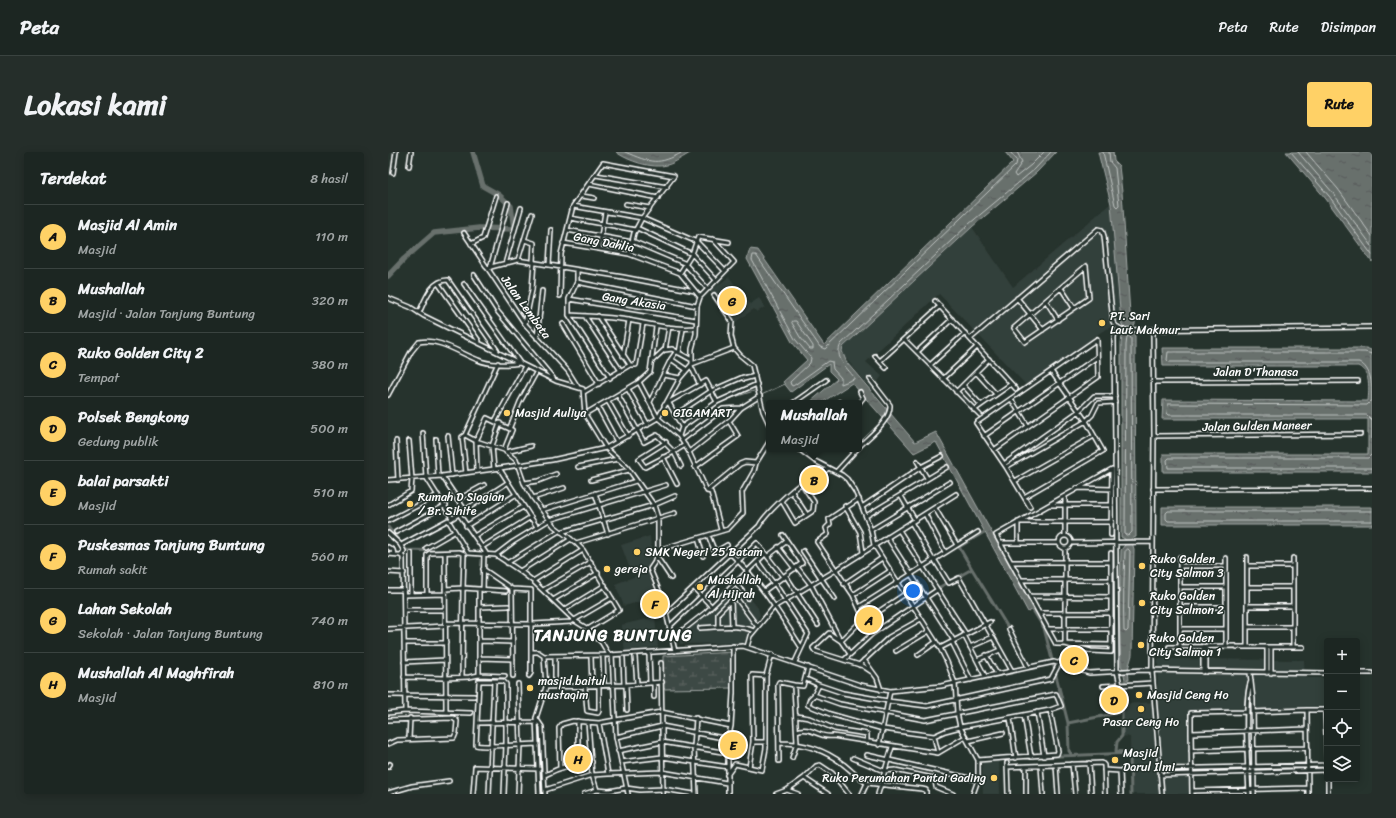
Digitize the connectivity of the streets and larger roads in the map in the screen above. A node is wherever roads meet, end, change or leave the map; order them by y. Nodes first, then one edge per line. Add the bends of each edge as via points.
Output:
1 (396, 152) edge
2 (411, 152) edge
3 (409, 166) dead end
4 (393, 173) dead end
5 (596, 175) junction
6 (589, 184) junction
7 (667, 187) junction
8 (496, 196) dead end
9 (582, 196) junction
10 (594, 198) dead end
11 (658, 198) junction
12 (508, 203) dead end
13 (626, 204) dead end
14 (573, 206) junction
15 (520, 208) dead end
16 (650, 208) junction
17 (605, 212) junction
18 (532, 214) dead end
19 (570, 218) junction
20 (642, 218) junction
21 (603, 224) junction
22 (636, 229) junction
23 (551, 230) dead end
24 (567, 230) junction
25 (464, 233) dead end
26 (601, 236) junction
27 (713, 239) junction
28 (524, 240) junction
29 (632, 241) junction
30 (697, 242) junction
31 (729, 242) dead end
32 (563, 243) junction
33 (471, 244) junction
34 (599, 249) junction
35 (629, 254) junction
36 (692, 254) junction
37 (518, 260) junction
38 (534, 262) junction
39 (684, 263) junction
40 (505, 264) junction
41 (549, 265) junction
42 (560, 267) junction
43 (488, 268) junction
44 (577, 270) junction
45 (724, 271) junction
46 (680, 273) junction
47 (474, 275) dead end
48 (716, 280) junction
49 (578, 282) junction
50 (438, 283) junction
51 (464, 284) dead end
52 (707, 288) junction
53 (1061, 288) junction
54 (542, 291) dead end
55 (695, 291) junction
56 (714, 295) dead end
57 (560, 296) dead end
58 (700, 297) junction
59 (388, 298) edge
60 (1017, 298) junction
61 (569, 299) junction
62 (935, 301) dead end
63 (1046, 301) junction
64 (696, 306) junction
65 (940, 306) junction
66 (1074, 308) junction
67 (419, 313) junction
68 (1031, 313) junction
69 (569, 315) junction
70 (585, 316) junction
71 (598, 316) junction
72 (952, 319) junction
73 (629, 320) junction
74 (696, 320) junction
75 (1058, 320) junction
76 (525, 324) junction
77 (563, 324) dead end
78 (643, 324) junction
79 (656, 327) junction
80 (669, 327) junction
81 (695, 328) junction
82 (1118, 328) junction
83 (1372, 328) edge
84 (683, 329) junction
85 (1043, 330) junction
86 (1153, 330) junction
87 (965, 333) junction
88 (537, 338) junction
89 (904, 339) junction
90 (970, 339) junction
91 (480, 343) junction
92 (977, 347) junction
93 (734, 348) junction
94 (665, 350) junction
95 (498, 351) junction
96 (917, 352) junction
97 (678, 353) junction
98 (623, 356) junction
99 (875, 356) dead end
100 (1097, 357) junction
101 (671, 359) junction
102 (989, 359) junction
103 (652, 361) junction
104 (880, 361) junction
105 (498, 363) junction
106 (520, 363) junction
107 (692, 363) junction
108 (630, 365) junction
109 (930, 365) junction
110 (525, 366) junction
111 (886, 368) dead end
112 (537, 370) junction
113 (687, 370) junction
114 (621, 371) junction
115 (1051, 371) junction
116 (976, 372) junction
117 (664, 375) junction
118 (755, 376) junction
119 (610, 378) junction
120 (680, 378) junction
121 (870, 379) dead end
122 (943, 379) junction
123 (826, 380) dead end
124 (556, 381) junction
125 (1358, 381) dead end
126 (639, 382) junction
127 (1154, 382) junction
128 (1059, 383) junction
129 (599, 384) junction
130 (757, 384) junction
131 (1011, 384) junction
132 (700, 385) junction
133 (963, 385) junction
134 (578, 387) junction
135 (628, 389) junction
136 (1016, 389) dead end
137 (712, 391) junction
138 (584, 392) junction
139 (860, 392) dead end
140 (956, 392) junction
141 (996, 394) junction
142 (388, 395) edge
143 (618, 395) junction
144 (760, 396) junction
145 (1115, 396) junction
146 (1069, 397) junction
147 (1011, 399) junction
148 (797, 400) edge
149 (861, 400) edge
150 (608, 401) junction
151 (717, 402) junction
152 (1115, 402) junction
153 (650, 403) junction
154 (668, 403) junction
155 (664, 405) junction
156 (981, 405) junction
157 (598, 407) junction
158 (741, 408) junction
159 (974, 410) junction
160 (1079, 411) junction
161 (1019, 412) junction
162 (585, 414) junction
163 (766, 414) edge
164 (675, 415) junction
165 (980, 415) dead end
166 (658, 418) junction
167 (495, 421) junction
168 (730, 421) junction
169 (1086, 421) junction
170 (500, 423) junction
171 (648, 425) junction
172 (1028, 426) junction
173 (510, 427) junction
174 (682, 427) junction
175 (637, 431) junction
176 (423, 433) dead end
177 (1360, 434) dead end
178 (466, 435) junction
179 (448, 436) dead end
180 (628, 436) junction
181 (679, 436) junction
182 (984, 436) junction
183 (1094, 436) junction
184 (1154, 436) junction
185 (436, 439) dead end
186 (682, 440) junction
187 (396, 441) dead end
188 (409, 441) dead end
189 (476, 441) junction
190 (617, 442) junction
191 (666, 442) junction
192 (862, 444) edge
193 (685, 445) junction
194 (492, 446) junction
195 (531, 446) dead end
196 (766, 447) edge
197 (606, 448) junction
198 (994, 450) junction
199 (505, 451) junction
200 (674, 452) junction
201 (690, 452) junction
202 (803, 452) edge
203 (814, 452) edge
204 (854, 452) edge
205 (942, 456) dead end
206 (663, 457) junction
207 (810, 457) junction
208 (618, 459) junction
209 (917, 461) dead end
210 (756, 463) junction
211 (519, 465) junction
212 (1005, 465) junction
213 (681, 466) dead end
214 (695, 466) junction
215 (920, 467) junction
216 (947, 467) dead end
217 (498, 468) junction
218 (578, 468) dead end
219 (828, 468) junction
220 (494, 469) junction
221 (629, 470) junction
222 (477, 471) junction
223 (836, 472) junction
224 (466, 473) junction
225 (556, 474) dead end
226 (452, 475) junction
227 (440, 476) junction
228 (426, 477) junction
229 (927, 478) junction
230 (412, 479) junction
231 (388, 480) edge
232 (398, 480) junction
233 (591, 480) dead end
234 (636, 481) junction
235 (1014, 481) junction
236 (950, 482) dead end
237 (507, 483) junction
238 (524, 483) junction
239 (677, 484) dead end
240 (802, 484) junction
241 (484, 485) dead end
242 (666, 485) dead end
243 (564, 488) dead end
244 (1078, 488) junction
245 (1372, 488) edge
246 (1112, 489) junction
247 (1153, 489) junction
248 (707, 491) junction
249 (646, 492) junction
250 (792, 492) junction
251 (595, 493) junction
252 (956, 494) dead end
253 (438, 495) junction
254 (515, 495) junction
255 (675, 496) dead end
256 (901, 496) junction
257 (1065, 496) junction
258 (1024, 497) junction
259 (533, 498) junction
260 (858, 499) junction
261 (457, 500) junction
262 (782, 501) junction
263 (388, 505) edge
264 (446, 505) junction
265 (599, 505) junction
266 (654, 505) junction
267 (1065, 505) junction
268 (1112, 505) junction
269 (845, 506) junction
270 (1048, 506) junction
271 (523, 507) junction
272 (862, 507) junction
273 (1030, 507) dead end
274 (908, 508) junction
275 (935, 508) junction
276 (465, 510) junction
277 (542, 510) junction
278 (675, 513) dead end
279 (459, 514) junction
280 (924, 514) junction
281 (807, 515) junction
282 (866, 516) junction
283 (531, 517) junction
284 (452, 518) junction
285 (658, 518) junction
286 (604, 519) junction
287 (448, 520) junction
288 (549, 520) junction
289 (915, 520) junction
290 (388, 521) edge
291 (911, 522) junction
292 (1018, 522) junction
293 (1065, 522) junction
294 (1112, 522) junction
295 (466, 526) junction
296 (537, 527) junction
297 (720, 530) junction
298 (871, 530) junction
299 (899, 530) junction
300 (560, 531) junction
301 (396, 532) dead end
302 (454, 532) junction
303 (978, 532) dead end
304 (388, 533) edge
305 (608, 534) junction
306 (708, 535) junction
307 (784, 535) dead end
308 (1112, 535) dead end
309 (474, 536) junction
310 (1065, 536) junction
311 (887, 537) junction
312 (698, 538) junction
313 (571, 539) junction
314 (788, 541) junction
315 (1152, 542) junction
316 (576, 543) junction
317 (1001, 543) junction
318 (1018, 543) junction
319 (1058, 543) junction
320 (1071, 543) junction
321 (1117, 543) junction
322 (403, 544) dead end
323 (874, 544) junction
324 (726, 545) dead end
325 (957, 545) junction
326 (388, 547) edge
327 (482, 547) junction
328 (778, 547) junction
329 (426, 548) dead end
330 (1065, 549) junction
331 (583, 550) junction
332 (658, 550) junction
333 (803, 551) dead end
334 (863, 552) junction
335 (945, 552) junction
336 (445, 553) junction
337 (485, 553) junction
338 (730, 553) junction
339 (1111, 553) dead end
340 (388, 554) edge
341 (394, 554) junction
342 (411, 554) dead end
343 (401, 555) junction
344 (496, 555) junction
345 (767, 555) junction
346 (703, 556) dead end
347 (656, 557) junction
348 (1247, 557) dead end
349 (882, 558) junction
350 (1180, 558) dead end
351 (1226, 558) dead end
352 (1293, 558) dead end
353 (934, 559) junction
354 (740, 561) junction
355 (591, 562) junction
356 (758, 562) junction
357 (1011, 562) junction
358 (1065, 562) junction
359 (1111, 562) junction
360 (507, 563) junction
361 (1180, 566) junction
362 (1226, 566) junction
363 (1247, 566) junction
364 (1293, 566) junction
365 (922, 567) junction
366 (796, 568) junction
367 (483, 569) junction
368 (748, 570) junction
369 (836, 570) junction
370 (520, 571) junction
371 (890, 571) junction
372 (388, 572) edge
373 (404, 573) junction
374 (598, 573) junction
375 (910, 574) junction
376 (785, 577) junction
377 (671, 578) dead end
378 (822, 579) junction
379 (1021, 580) junction
380 (1065, 580) junction
381 (1111, 580) junction
382 (533, 581) junction
383 (897, 582) junction
384 (735, 583) junction
385 (775, 584) junction
386 (844, 584) junction
387 (605, 585) junction
388 (811, 585) junction
389 (1226, 586) junction
390 (1180, 587) junction
391 (1247, 587) junction
392 (1293, 587) junction
393 (463, 588) junction
394 (482, 588) junction
395 (694, 588) junction
396 (445, 589) junction
397 (512, 589) junction
398 (937, 589) junction
399 (388, 590) edge
400 (404, 590) junction
401 (543, 590) junction
402 (506, 591) dead end
403 (764, 591) junction
404 (798, 592) junction
405 (427, 593) junction
406 (411, 594) junction
407 (445, 594) junction
408 (905, 594) junction
409 (404, 595) junction
410 (852, 595) junction
411 (1030, 596) junction
412 (702, 597) junction
413 (924, 597) junction
414 (1065, 597) junction
415 (1111, 597) junction
416 (612, 598) junction
417 (748, 598) dead end
418 (835, 599) dead end
419 (553, 600) junction
420 (731, 600) junction
421 (786, 600) junction
422 (912, 605) junction
423 (508, 606) dead end
424 (711, 606) junction
425 (1247, 606) junction
426 (1293, 606) junction
427 (479, 607) junction
428 (774, 607) junction
429 (859, 607) junction
430 (1180, 607) junction
431 (1226, 607) junction
432 (404, 610) junction
433 (445, 610) junction
434 (564, 610) junction
435 (861, 612) junction
436 (666, 613) junction
437 (1039, 613) junction
438 (1065, 613) junction
439 (1111, 613) junction
440 (921, 619) junction
441 (575, 621) junction
442 (988, 622) junction
443 (512, 623) junction
444 (462, 624) junction
445 (479, 624) junction
446 (533, 624) junction
447 (445, 625) junction
448 (818, 625) dead end
449 (670, 626) junction
450 (757, 626) junction
451 (404, 627) junction
452 (718, 627) junction
453 (732, 627) junction
454 (1247, 627) junction
455 (1293, 627) junction
456 (700, 628) dead end
457 (388, 629) edge
458 (588, 629) junction
459 (1009, 629) dead end
460 (1048, 629) junction
461 (1065, 629) junction
462 (1111, 629) junction
463 (1180, 629) junction
464 (1226, 629) junction
465 (754, 630) junction
466 (929, 631) junction
467 (965, 635) junction
468 (992, 636) junction
469 (673, 638) junction
470 (480, 641) junction
471 (841, 641) junction
472 (511, 642) junction
473 (936, 642) junction
474 (953, 642) junction
475 (404, 643) junction
476 (446, 643) junction
477 (1065, 644) junction
478 (1111, 645) junction
479 (733, 646) junction
480 (970, 646) junction
481 (1180, 646) junction
482 (1204, 646) junction
483 (1226, 646) junction
484 (747, 647) junction
485 (801, 647) junction
486 (1169, 647) dead end
487 (1247, 647) junction
488 (1269, 647) junction
489 (1293, 647) junction
490 (1303, 647) dead end
491 (940, 648) junction
492 (1000, 650) junction
493 (675, 651) junction
494 (896, 651) dead end
495 (532, 652) junction
496 (611, 654) junction
497 (772, 654) junction
498 (850, 654) junction
499 (649, 655) dead end
500 (918, 655) dead end
501 (986, 655) junction
502 (544, 656) junction
503 (603, 656) dead end
504 (635, 657) dead end
505 (480, 658) junction
506 (554, 658) dead end
507 (591, 658) dead end
508 (623, 658) dead end
509 (511, 659) junction
510 (445, 660) junction
511 (844, 660) junction
512 (864, 660) junction
513 (977, 660) junction
514 (404, 662) junction
515 (795, 662) junction
516 (1060, 662) junction
517 (661, 663) dead end
518 (859, 664) junction
519 (808, 667) junction
520 (1028, 667) junction
521 (1012, 671) junction
522 (1117, 671) junction
523 (1152, 671) junction
524 (872, 672) junction
525 (1204, 672) junction
526 (1250, 673) junction
527 (1269, 673) junction
528 (1324, 673) edge
529 (1360, 673) edge
530 (1372, 673) edge
531 (997, 674) junction
532 (479, 675) junction
533 (505, 676) dead end
534 (513, 676) dead end
535 (529, 676) dead end
536 (766, 676) junction
537 (985, 676) junction
538 (404, 677) junction
539 (462, 677) junction
540 (445, 678) junction
541 (806, 678) junction
542 (971, 680) junction
543 (494, 681) junction
544 (1251, 681) junction
545 (662, 682) junction
546 (650, 683) junction
547 (654, 683) junction
548 (955, 683) junction
549 (1152, 683) junction
550 (518, 684) dead end
551 (636, 684) junction
552 (599, 685) junction
553 (604, 685) junction
554 (614, 685) junction
555 (625, 685) junction
556 (794, 685) junction
557 (819, 685) junction
558 (1122, 685) junction
559 (555, 686) junction
560 (585, 686) junction
561 (592, 686) junction
562 (1103, 686) dead end
563 (546, 687) junction
564 (881, 690) junction
565 (890, 691) junction
566 (388, 695) edge
567 (445, 695) junction
568 (814, 695) junction
569 (405, 696) junction
570 (474, 696) dead end
571 (654, 697) dead end
572 (956, 698) junction
573 (1248, 699) junction
574 (1253, 699) junction
575 (888, 701) junction
576 (627, 710) dead end
577 (1050, 710) junction
578 (1307, 710) junction
579 (405, 711) junction
580 (446, 711) junction
581 (662, 712) junction
582 (1038, 712) junction
583 (1247, 712) junction
584 (1252, 712) junction
585 (471, 713) dead end
586 (886, 713) junction
587 (957, 713) junction
588 (388, 714) edge
589 (1024, 715) junction
590 (797, 716) junction
591 (410, 718) junction
592 (696, 718) junction
593 (1010, 718) junction
594 (388, 720) edge
595 (536, 720) junction
596 (520, 721) junction
597 (578, 721) junction
598 (615, 721) junction
599 (478, 722) junction
600 (507, 722) junction
601 (588, 722) junction
602 (599, 722) junction
603 (493, 723) junction
604 (662, 726) junction
605 (731, 726) junction
606 (960, 727) junction
607 (883, 729) junction
608 (1307, 729) junction
609 (798, 731) junction
610 (1247, 731) junction
611 (1252, 731) junction
612 (1003, 732) dead end
613 (694, 733) junction
614 (1191, 733) junction
615 (934, 736) junction
616 (616, 737) junction
617 (965, 737) junction
618 (409, 739) junction
619 (728, 739) junction
620 (968, 741) junction
621 (662, 742) junction
622 (753, 742) junction
623 (766, 742) junction
624 (867, 742) junction
625 (779, 743) junction
626 (797, 743) junction
627 (388, 744) edge
628 (520, 744) junction
629 (538, 744) junction
630 (490, 745) junction
631 (506, 745) junction
632 (879, 745) junction
633 (1326, 746) edge
634 (694, 747) junction
635 (892, 747) junction
636 (1308, 748) junction
637 (1248, 749) junction
638 (1253, 749) junction
639 (618, 750) junction
640 (1191, 751) junction
641 (728, 753) junction
642 (938, 753) junction
643 (867, 755) dead end
644 (662, 756) junction
645 (1044, 756) junction
646 (1031, 757) junction
647 (792, 758) dead end
648 (853, 758) dead end
649 (1016, 758) junction
650 (890, 760) junction
651 (978, 760) junction
652 (695, 761) junction
653 (779, 761) dead end
654 (592, 762) junction
655 (621, 762) junction
656 (578, 763) junction
657 (1089, 763) junction
658 (390, 764) dead end
659 (1072, 764) junction
660 (1056, 765) junction
661 (1308, 765) junction
662 (1324, 765) edge
663 (1041, 766) junction
664 (1248, 766) junction
665 (1253, 766) junction
666 (1280, 766) junction
667 (388, 767) edge
668 (490, 767) junction
669 (728, 767) junction
670 (749, 767) junction
671 (1026, 767) junction
672 (1191, 767) junction
673 (1220, 767) junction
674 (505, 768) junction
675 (560, 768) junction
676 (1185, 768) junction
677 (519, 769) junction
678 (539, 769) junction
679 (1160, 769) junction
680 (884, 770) junction
681 (1104, 770) junction
682 (1308, 770) junction
683 (1324, 770) edge
684 (1281, 771) junction
685 (662, 772) junction
686 (1249, 772) junction
687 (1253, 772) junction
688 (1220, 773) junction
689 (608, 774) junction
690 (1186, 774) junction
691 (1191, 774) junction
692 (544, 775) junction
693 (592, 775) junction
694 (623, 775) junction
695 (728, 775) junction
696 (1160, 775) junction
697 (696, 777) junction
698 (804, 778) junction
699 (978, 780) junction
700 (449, 781) dead end
701 (1328, 782) edge
702 (727, 783) junction
703 (867, 783) junction
704 (880, 785) junction
705 (626, 788) junction
706 (1308, 788) junction
707 (663, 789) junction
708 (545, 790) junction
709 (597, 790) junction
710 (640, 790) junction
711 (787, 790) junction
712 (1254, 790) junction
713 (610, 792) edge
714 (1249, 792) edge
715 (390, 793) edge
716 (588, 793) edge
717 (675, 793) edge
718 (1192, 793) edge
719 (473, 794) edge
720 (489, 794) edge
721 (504, 794) edge
722 (518, 794) edge
723 (539, 794) edge
724 (545, 794) edge
725 (584, 794) edge
726 (628, 794) edge
727 (641, 794) edge
728 (663, 794) edge
729 (693, 794) edge
730 (728, 794) edge
731 (776, 794) edge
732 (798, 794) edge
733 (828, 794) edge
734 (849, 794) edge
735 (862, 794) edge
736 (878, 794) edge
737 (926, 794) edge
738 (953, 794) edge
739 (973, 794) edge
740 (1008, 794) edge
741 (1026, 794) edge
742 (1043, 794) edge
743 (1058, 794) edge
744 (1075, 794) edge
745 (1091, 794) edge
746 (1105, 794) edge
747 (1121, 794) edge
748 (1162, 794) edge
749 (1254, 794) edge
750 (1308, 794) edge
751 (1328, 794) edge

1 - 4 street
2 - 3 street
5 - 6 street
5 - 7 street
5 - 7 street via 603,163 673,175
6 - 9 street
6 - 11 street
7 - 11 street
8 - 33 street via 483,238
9 - 10 street
9 - 14 street
11 - 16 street
12 - 43 street
13 - 16 street
14 - 17 street
14 - 19 street
15 - 40 street
16 - 20 street
17 - 20 street
17 - 21 street
18 - 28 street
19 - 21 street
19 - 24 street
20 - 22 street
20 - 30 street
21 - 22 street
21 - 26 street
22 - 29 street
22 - 36 street
23 - 41 street
24 - 26 street
24 - 32 street
25 - 33 street, Jalan Lembata
26 - 29 street
26 - 34 street
27 - 30 street via 698,237
27 - 31 street
27 - 45 street via 734,262
28 - 37 street
28 - 38 street via 534,243
29 - 35 street
29 - 39 street
30 - 36 street
30 - 45 street
32 - 34 street, Gang Dahlia
32 - 42 street
33 - 43 street, Jalan Lembata
34 - 35 street, Gang Dahlia
35 - 46 street, Gang Dahlia
36 - 39 street
36 - 48 street
37 - 38 street
37 - 40 street
38 - 41 street
38 - 76 street
39 - 46 street
39 - 52 street
40 - 43 street
41 - 42 street
42 - 44 street
42 - 57 street
43 - 76 street, Jalan Lembata
44 - 49 street
44 - 55 street
45 - 48 street
46 - 55 street, Gang Dahlia
47 - 124 street via 498,312
48 - 52 street
49 - 61 street
49 - 64 street
50 - 67 street via 430,289
50 - 91 street
50 - 95 street via 446,280 451,283
51 - 106 street
52 - 58 street
53 - 63 street
53 - 66 street
53 - 66 street via 1086,266 1089,298
54 - 88 street
55 - 58 street, Gang Dahlia
56 - 93 street via 732,321 731,336
58 - 64 street
59 - 67 street
60 - 68 street
60 - 82 street via 1100,229 1104,236 1113,322
60 - 90 street
61 - 69 street
61 - 74 street, Gang Akasia
62 - 65 street
63 - 68 street
63 - 75 street
64 - 74 street
65 - 72 street
65 - 89 street
66 - 75 street
67 - 91 street
68 - 85 street
68 - 85 street via 1014,328 1025,342
69 - 70 street
69 - 119 street
70 - 71 street
70 - 114 street
71 - 73 street
71 - 98 street
72 - 87 street
72 - 96 street
73 - 78 street
73 - 98 street
74 - 81 street
75 - 85 street
76 - 88 street, Jalan Lembata
77 - 129 street
78 - 79 street
78 - 108 street via 636,364
79 - 80 street
79 - 103 street
80 - 84 street
80 - 94 street
81 - 84 street
81 - 107 street
82 - 86 street
82 - 145 street via 1114,337
83 - 86 street
84 - 97 street
86 - 127 street
87 - 90 street
87 - 109 street
88 - 134 street, Jalan Lembata via 568,371
89 - 96 street
89 - 104 street
90 - 92 street
91 - 95 street
92 - 102 street
92 - 122 street
93 - 107 street
93 - 118 street via 752,365
94 - 97 street via 672,349
94 - 103 street
95 - 106 street
96 - 109 street
97 - 101 street
97 - 107 street
98 - 108 street
99 - 104 street
100 - 115 street via 1097,339
100 - 128 street
100 - 146 street via 1098,376
101 - 113 street
101 - 117 street
102 - 116 street
102 - 131 street
103 - 126 street via 650,372
104 - 111 street
105 - 106 street
105 - 142 street via 482,362 447,346 419,342
105 - 178 street
106 - 110 street
107 - 113 street
107 - 132 street
108 - 114 street
109 - 122 street
110 - 112 street
110 - 167 street
112 - 124 street
112 - 173 street
113 - 120 street
114 - 119 street
115 - 128 street
115 - 147 street
116 - 133 street
116 - 141 street
117 - 120 street
117 - 153 street
118 - 130 street
118 - 137 street via 744,379 743,377
119 - 129 street
120 - 155 street
121 - 192 street via 890,408 887,416
122 - 140 street
123 - 148 street
124 - 134 street
125 - 127 street, Jalan D'Thanasa
126 - 135 street
126 - 153 street
127 - 184 street
128 - 146 street
128 - 161 street
129 - 138 street
130 - 144 street
130 - 151 street
131 - 136 street
131 - 141 street
132 - 137 street via 706,381
132 - 154 street
133 - 140 street
133 - 156 street
134 - 138 street
135 - 143 street
135 - 171 street
137 - 151 street
137 - 164 street
138 - 162 street
139 - 149 street
140 - 159 street
141 - 156 street
143 - 150 street
143 - 175 street
144 - 158 street
144 - 163 street
145 - 152 street
145 - 160 street via 1094,396
146 - 160 street
146 - 172 street
147 - 161 street
147 - 182 street via 976,423
150 - 157 street
150 - 180 street
151 - 174 street
152 - 169 street via 1098,403
152 - 321 street
153 - 166 street
154 - 155 street
154 - 164 street
155 - 166 street
156 - 159 street
157 - 162 street
157 - 190 street
158 - 168 street
158 - 186 street via 723,409
159 - 165 street
160 - 169 street
160 - 212 street
161 - 172 street
161 - 182 street
162 - 197 street
164 - 174 street
166 - 171 street
166 - 181 street
167 - 170 street
167 - 189 street via 487,418
168 - 201 street
168 - 214 street via 738,436
169 - 183 street
169 - 212 street
170 - 173 street
170 - 194 street
171 - 175 street
172 - 198 street
173 - 199 street via 513,430
174 - 181 street
175 - 180 street
175 - 191 street via 644,442 657,435
176 - 228 street
177 - 184 street, Jalan Gulden Maneer
178 - 189 street
178 - 224 street via 462,439
179 - 226 street
180 - 190 street
181 - 186 street
182 - 198 street
183 - 235 street
183 - 258 street via 1103,451
184 - 247 street
185 - 227 street
186 - 193 street
187 - 232 street
188 - 230 street
189 - 194 street
189 - 222 street
190 - 197 street
191 - 200 street
191 - 206 street via 639,459 644,467
193 - 200 street
193 - 201 street
194 - 199 street
194 - 220 street
195 - 199 street
196 - 210 street
197 - 208 street
197 - 211 street
198 - 212 street
199 - 211 street
200 - 206 street
200 - 213 street
201 - 214 street
202 - 207 street
203 - 207 street
204 - 223 street
205 - 215 street
206 - 239 street
207 - 219 street
208 - 218 street
208 - 221 street
209 - 215 street
210 - 248 street via 740,464
210 - 297 street via 742,492 744,513 728,529
211 - 217 street
211 - 238 street
212 - 235 street
214 - 248 street
215 - 229 street
215 - 272 street
216 - 229 street
217 - 220 street
217 - 237 street
219 - 223 street
219 - 240 street
220 - 222 street
221 - 233 street
221 - 234 street
222 - 224 street
223 - 260 street via 847,479
224 - 226 street
225 - 238 street
226 - 227 street
227 - 228 street
227 - 261 street
228 - 230 street
228 - 253 street
229 - 256 street
230 - 232 street
230 - 263 street via 411,491
231 - 232 street
234 - 249 street
234 - 251 street
235 - 258 street
236 - 274 street
237 - 254 street
237 - 276 street
238 - 259 street
240 - 250 street
240 - 281 street via 814,502 813,511
241 - 261 street
242 - 249 street
243 - 259 street
244 - 246 street
244 - 246 street via 1112,469
244 - 257 street
245 - 247 street
246 - 268 street
247 - 315 street
248 - 297 street via 711,492
249 - 265 street
249 - 266 street
250 - 262 street
250 - 281 street
251 - 265 street
251 - 277 street
252 - 275 street
253 - 264 street
253 - 290 street
254 - 271 street
254 - 295 street
255 - 266 street
256 - 274 street
256 - 282 street
257 - 267 street
257 - 270 street
258 - 273 street
259 - 277 street
260 - 269 street
260 - 272 street
261 - 276 street
262 - 281 street via 795,523
262 - 338 street
264 - 284 street
264 - 301 street
265 - 286 street
265 - 288 street
266 - 285 street
266 - 286 street
267 - 268 street
267 - 270 street
267 - 293 street
268 - 294 street
269 - 334 street via 860,532
269 - 369 street via 829,519 830,524 826,528 828,534 817,542
270 - 292 street
271 - 283 street
271 - 309 street
272 - 282 street
274 - 289 street
274 - 298 street
275 - 280 street
275 - 325 street
276 - 279 street
277 - 288 street
278 - 285 street
279 - 284 street
279 - 295 street
280 - 289 street
280 - 335 street
282 - 298 street
283 - 296 street
283 - 327 street
284 - 287 street
285 - 305 street
285 - 332 street
286 - 300 street
286 - 305 street
287 - 302 street
287 - 322 street
288 - 296 street
288 - 300 street
289 - 291 street
291 - 299 street
291 - 353 street
292 - 293 street
292 - 317 street via 996,535
292 - 318 street
293 - 294 street
293 - 310 street
294 - 308 street
295 - 309 street
296 - 344 street
297 - 306 street
298 - 323 street
299 - 311 street
299 - 365 street
300 - 313 street
300 - 360 street
302 - 329 street
302 - 337 street via 468,553
303 - 325 street
304 - 343 street via 403,548
305 - 316 street
306 - 312 street
306 - 324 street via 715,552
307 - 314 street
309 - 327 street
310 - 319 street
310 - 320 street via 1071,539
311 - 323 street
311 - 375 street
312 - 332 street
312 - 346 street
313 - 316 street
313 - 370 street
314 - 328 street
314 - 366 street via 802,561
315 - 321 street
315 - 523 street
316 - 331 street
317 - 318 street
317 - 357 street
318 - 319 street
319 - 330 street
320 - 321 street
320 - 330 street
321 - 522 street
323 - 334 street
323 - 349 street
325 - 335 street
326 - 341 street
327 - 337 street
328 - 345 street
328 - 366 street
330 - 358 street
331 - 355 street
331 - 382 street
332 - 347 street
333 - 378 street
334 - 369 street
335 - 353 street
336 - 393 street via 464,554
336 - 396 street
336 - 405 street via 427,555
337 - 344 street
337 - 367 street
338 - 354 street
338 - 395 street
339 - 359 street
340 - 341 street
341 - 343 street
342 - 406 street
343 - 373 street
344 - 360 street
345 - 354 street via 757,543
345 - 356 street
345 - 376 street
347 - 377 street
347 - 436 street via 650,569
348 - 363 street
349 - 371 street
349 - 386 street
350 - 361 street
351 - 362 street
352 - 364 street
353 - 365 street
353 - 442 street via 949,583 960,578
354 - 368 street
354 - 412 street
355 - 374 street
355 - 401 street
356 - 368 street
356 - 385 street
357 - 358 street
357 - 379 street
358 - 359 street
358 - 380 street
359 - 381 street
360 - 370 street
361 - 362 street
361 - 390 street
362 - 389 street
363 - 364 street
363 - 391 street
364 - 392 street
365 - 375 street
365 - 398 street
366 - 376 street
366 - 388 street
367 - 394 street
367 - 397 street
368 - 384 street
368 - 403 street
369 - 378 street
369 - 386 street
370 - 382 street
371 - 383 street
371 - 410 street
372 - 373 street
373 - 400 street
374 - 387 street
374 - 419 street
375 - 383 street
375 - 413 street
376 - 385 street
376 - 404 street
378 - 388 street
378 - 418 street
379 - 380 street
379 - 411 street
380 - 381 street
380 - 414 street
381 - 415 street
382 - 401 street
383 - 408 street
383 - 429 street
384 - 417 street
384 - 424 street
385 - 403 street
385 - 421 street
386 - 410 street
387 - 416 street
387 - 434 street
388 - 404 street
388 - 471 street
389 - 390 street
389 - 431 street
390 - 430 street
391 - 392 street
391 - 425 street
392 - 426 street
393 - 394 street
393 - 396 street
393 - 444 street
394 - 402 street
394 - 427 street
395 - 412 street
395 - 436 street
396 - 407 street
397 - 443 street
397 - 446 street via 532,590
398 - 413 street
398 - 467 street
399 - 400 street
400 - 409 street
401 - 419 street
403 - 428 street
404 - 421 street
404 - 448 street
405 - 406 street
405 - 407 street
406 - 409 street
407 - 433 street
408 - 422 street
408 - 435 street via 875,614
409 - 432 street
410 - 429 street
411 - 414 street
411 - 437 street
412 - 424 street
412 - 449 street
413 - 422 street
413 - 474 street
414 - 415 street
414 - 438 street
415 - 439 street
416 - 441 street
416 - 458 street via 619,608 618,611
419 - 434 street
420 - 450 street via 735,596
420 - 452 street via 718,613
420 - 453 street
421 - 428 street
421 - 485 street via 807,633
422 - 440 street
422 - 498 street via 872,634
423 - 427 street
424 - 469 street
425 - 426 street
425 - 454 street
426 - 455 street
427 - 445 street
428 - 450 street
428 - 485 street
429 - 435 street
430 - 431 street
430 - 463 street
431 - 464 street
432 - 433 street
432 - 451 street
433 - 447 street
434 - 441 street
435 - 471 street via 858,624
436 - 449 street
437 - 438 street
437 - 460 street
438 - 439 street
438 - 461 street
439 - 462 street
440 - 466 street
440 - 512 street via 889,637
441 - 446 street
441 - 458 street
442 - 467 street
442 - 468 street
443 - 445 street
443 - 446 street
443 - 472 street
444 - 445 street
444 - 447 street
444 - 539 street
445 - 470 street
446 - 495 street
447 - 451 street
447 - 476 street
449 - 469 street
450 - 465 street
451 - 457 street
451 - 475 street
452 - 453 street
452 - 456 street
453 - 465 street
454 - 455 street
454 - 487 street
455 - 489 street
458 - 496 street
459 - 520 street
460 - 461 street
460 - 477 street via 1056,644
461 - 462 street
461 - 477 street
462 - 478 street
463 - 464 street
463 - 481 street
464 - 483 street
465 - 484 street
466 - 473 street
466 - 494 street
467 - 474 street
467 - 480 street
468 - 480 street
468 - 492 street
469 - 493 street
470 - 472 street
470 - 505 street
471 - 498 street
471 - 511 street via 829,633 813,648 815,651
472 - 509 street
473 - 491 street
473 - 500 street
474 - 491 street
474 - 542 street
475 - 476 street
475 - 514 street
476 - 510 street
477 - 478 street
477 - 478 street via 1091,651 1111,652
479 - 484 street
479 - 493 street
479 - 605 street
480 - 513 street
481 - 482 street
481 - 486 street
482 - 483 street
482 - 525 street
483 - 487 street
484 - 497 street
485 - 515 street
487 - 488 street
488 - 489 street
488 - 527 street
489 - 490 street
491 - 548 street
492 - 501 street
492 - 521 street
493 - 496 street
495 - 502 street
495 - 535 street
496 - 502 street
496 - 554 street
497 - 515 street
497 - 536 street
498 - 511 street
499 - 546 street
501 - 513 street
501 - 531 street
502 - 563 street
503 - 553 street
504 - 551 street
505 - 509 street
505 - 532 street
506 - 559 street
507 - 561 street
508 - 555 street
509 - 534 street
510 - 514 street
510 - 540 street
511 - 518 street
512 - 518 street
512 - 524 street
513 - 537 street
514 - 538 street
515 - 519 street
516 - 520 street via 1046,662
516 - 522 street via 1089,673
516 - 572 street via 1051,679
517 - 545 street
518 - 524 street
519 - 541 street
519 - 564 street
520 - 521 street
521 - 531 street
522 - 523 street
522 - 558 street
523 - 525 street
523 - 549 street
524 - 564 street
525 - 526 street
526 - 527 street
526 - 544 street
527 - 528 street
529 - 530 street
531 - 537 street
532 - 533 street
532 - 539 street
536 - 622 street via 752,675
536 - 623 street
537 - 542 street
538 - 540 street
538 - 569 street
539 - 540 street
540 - 567 street
541 - 556 street via 803,686
541 - 557 street
542 - 548 street
543 - 599 street via 478,682
543 - 600 street via 503,681 506,684
543 - 603 street
544 - 573 street
544 - 574 street
545 - 547 street
545 - 581 street
546 - 547 street
546 - 551 street
547 - 571 street
548 - 565 street via 919,690
548 - 572 street
549 - 558 street
549 - 679 street
550 - 596 street
551 - 555 street
552 - 553 street
552 - 560 street via 598,713 586,711
552 - 561 street
553 - 554 street
554 - 555 street
554 - 598 street
555 - 576 street
556 - 590 street
556 - 625 street via 779,682 778,684
557 - 568 street
557 - 575 street
558 - 562 street
559 - 560 street
559 - 563 street
560 - 561 street
563 - 595 street
564 - 565 street
565 - 575 street
566 - 569 street
567 - 569 street
567 - 570 street
567 - 580 street
568 - 586 street via 840,704
568 - 607 street via 808,703 809,706
569 - 579 street
572 - 575 street via 927,706
572 - 587 street
573 - 574 street
573 - 583 street
574 - 584 street
575 - 586 street
577 - 582 street
577 - 587 street via 1061,707 1057,694
577 - 645 street via 1058,752
578 - 584 street
578 - 608 street
578 - 633 street via 1325,710
579 - 580 street
579 - 588 street
580 - 585 street
581 - 592 street
581 - 598 street
581 - 604 street
582 - 589 street
582 - 645 street
583 - 610 street
583 - 614 street via 1191,713
584 - 611 street
586 - 587 street via 925,720
586 - 607 street
587 - 606 street
589 - 593 street
589 - 646 street
590 - 609 street
590 - 624 street via 836,729 867,734
591 - 594 street
591 - 618 street
591 - 618 street via 455,718 457,730 452,738
592 - 605 street
592 - 613 street
593 - 606 street
593 - 649 street
595 - 596 street
595 - 629 street
595 - 692 street via 542,727
596 - 600 street
596 - 628 street
597 - 601 street
597 - 656 street
597 - 675 street via 566,722 559,728
598 - 602 street
598 - 616 street
599 - 603 street
599 - 630 street via 476,745
600 - 603 street
600 - 631 street
601 - 602 street
601 - 654 street
602 - 689 street
603 - 630 street
604 - 613 street
604 - 616 street
604 - 621 street
605 - 619 street
606 - 615 street
606 - 617 street
607 - 615 street
607 - 632 street
608 - 611 street
608 - 636 street
609 - 624 street via 807,729 827,738 831,736
609 - 626 street
610 - 611 street
610 - 614 street
610 - 637 street
611 - 638 street
612 - 620 street
613 - 619 street
613 - 634 street
614 - 640 street
615 - 642 street
616 - 639 street
617 - 620 street
617 - 642 street
618 - 627 street via 394,740
619 - 641 street
620 - 651 street
621 - 634 street
621 - 639 street
621 - 644 street
622 - 623 street
622 - 670 street
623 - 670 street via 762,770
624 - 632 street
625 - 626 street
625 - 653 street
626 - 647 street
626 - 703 street via 840,762
628 - 629 street
628 - 631 street
628 - 677 street
629 - 678 street
630 - 631 street
630 - 668 street
631 - 674 street
632 - 635 street
634 - 641 street
634 - 652 street
635 - 642 street
635 - 650 street
636 - 638 street
636 - 661 street
637 - 640 street
637 - 664 street
638 - 665 street
639 - 655 street
640 - 672 street
641 - 669 street
643 - 650 street
644 - 652 street
644 - 655 street
644 - 685 street
645 - 646 street
646 - 649 street
648 - 680 street
649 - 651 street
650 - 680 street
650 - 699 street
651 - 699 street
652 - 669 street
652 - 697 street
654 - 656 street
654 - 693 street
655 - 694 street
656 - 675 street
657 - 659 street
657 - 681 street via 1102,763
657 - 745 street
658 - 667 street
659 - 660 street
659 - 744 street
660 - 663 street
660 - 743 street
661 - 662 street
661 - 666 street
661 - 682 street
663 - 671 street
663 - 742 street
664 - 665 street
664 - 673 street
664 - 686 street
665 - 666 street
665 - 687 street
666 - 684 street
668 - 674 street
668 - 719 street via 474,767
668 - 720 street
669 - 695 street
670 - 695 street via 735,764
671 - 740 street via 1007,765
671 - 741 street
672 - 673 street
672 - 676 street
672 - 691 street
673 - 688 street
674 - 677 street
674 - 721 street
675 - 692 street
676 - 679 street
676 - 690 street
677 - 678 street
677 - 722 street
678 - 723 street
679 - 696 street
680 - 704 street
680 - 738 street via 933,778 936,787
681 - 746 street
681 - 747 street via 1120,771
682 - 683 street
682 - 684 street
682 - 706 street
684 - 687 street
685 - 694 street
685 - 697 street
685 - 707 street
686 - 687 street
686 - 688 street
686 - 714 street
687 - 712 street
688 - 691 street
689 - 693 street
689 - 694 street
690 - 691 street
690 - 696 street
691 - 718 street
692 - 708 street
693 - 708 street
693 - 709 street
694 - 705 street
695 - 702 street
696 - 748 street
697 - 702 street
697 - 729 street
698 - 711 street
698 - 733 street
698 - 734 street via 820,765 832,773
699 - 739 street
700 - 715 street via 412,786
701 - 751 street
702 - 730 street
703 - 704 street
703 - 735 street
704 - 736 street
704 - 737 street via 922,789 926,790
705 - 710 street
705 - 713 street
705 - 726 street
706 - 712 street
706 - 750 street
707 - 710 street
707 - 717 street
707 - 728 street
708 - 724 street
709 - 713 street
709 - 716 street
710 - 727 street
711 - 731 street
711 - 732 street
712 - 714 street
712 - 749 street
714 - 718 street
716 - 725 street
717 - 729 street

